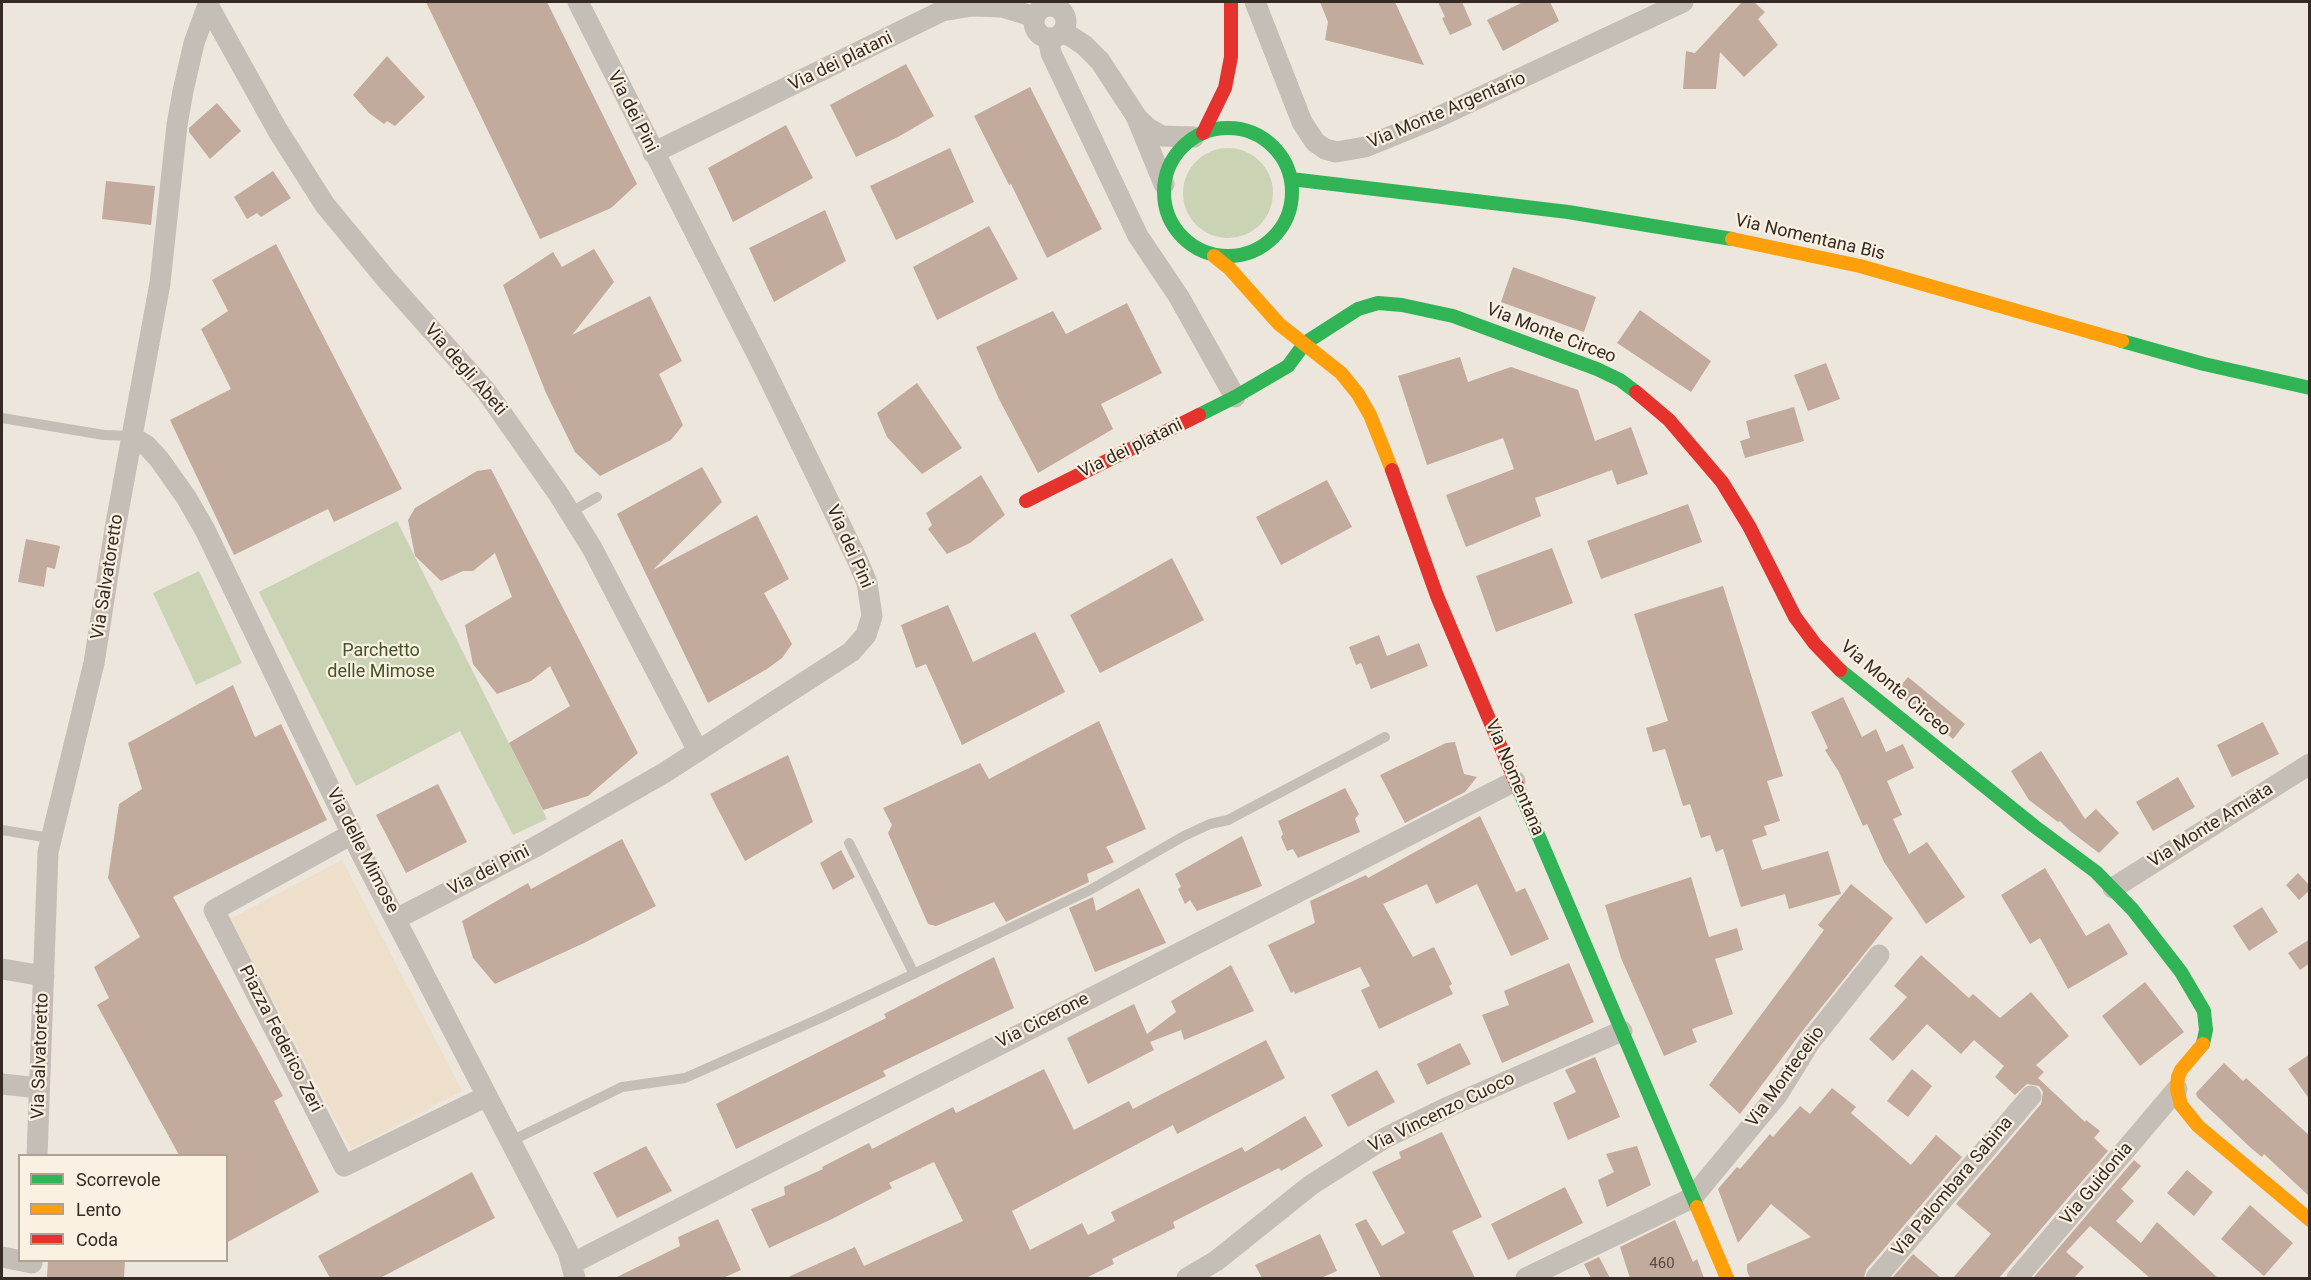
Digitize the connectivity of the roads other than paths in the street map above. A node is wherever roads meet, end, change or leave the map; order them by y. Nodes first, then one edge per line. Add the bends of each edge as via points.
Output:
1 (578, 2) edge
2 (1231, 2) edge
3 (1255, 2) edge
4 (1683, 2) edge
5 (209, 3) edge
6 (1035, 17) junction
7 (1056, 35) junction
8 (1231, 57) junction
9 (1238, 87) dead end
10 (1136, 116) junction
11 (1246, 117) dead end
12 (1198, 135) junction
13 (1261, 137) junction
14 (653, 153) junction
15 (1291, 179) junction
16 (1164, 184) junction
17 (1268, 244) junction
18 (1214, 256) junction
19 (1262, 265) dead end
20 (1261, 280) dead end
21 (1264, 307) junction
22 (1305, 343) junction
23 (2310, 388) edge
24 (1235, 397) junction
25 (2, 418) edge
26 (131, 436) junction
27 (597, 496) dead end
28 (1026, 501) dead end
29 (571, 512) junction
30 (1385, 737) dead end
31 (698, 751) junction
32 (2310, 765) edge
33 (1515, 781) junction
34 (2, 830) edge
35 (352, 834) junction
36 (50, 838) junction
37 (849, 843) dead end
38 (2113, 888) junction
39 (396, 920) junction
40 (1879, 955) dead end
41 (2, 969) edge
42 (914, 974) junction
43 (44, 976) junction
44 (1622, 1031) junction
45 (2, 1084) edge
46 (39, 1088) junction
47 (2176, 1089) junction
48 (487, 1096) junction
49 (2031, 1096) dead end
50 (511, 1141) junction
51 (37, 1154) edge
52 (1692, 1198) junction
53 (2310, 1220) edge
54 (2, 1257) edge
55 (31, 1267) edge
56 (574, 1271) edge
57 (1187, 1278) edge
58 (1526, 1278) edge
59 (1727, 1278) edge
60 (1876, 1278) edge
61 (2017, 1278) edge

1 - 14 street, Via dei Pini
2 - 8 street
3 - 4 street, Via Monte Argentario via 1305,128 1315,142 1336,152 1365,147 1436,118
5 - 26 street, Via Salvatoretto via 183,91 160,283
5 - 29 street, Via degli Abeti via 283,139 325,205 486,391
6 - 7 street via 1036,30
6 - 7 street via 1046,7 1060,9 1067,22
6 - 14 street, Via dei platani via 1002,7 942,11
7 - 10 street via 1095,55
7 - 24 street via 1051,53 1138,236 1179,297
8 - 9 street
8 - 12 street via 1226,88
10 - 12 street via 1162,136
10 - 16 street
11 - 13 street
12 - 13 street via 1222,128 1242,129
12 - 16 street via 1179,150
13 - 15 street via 1276,148
14 - 31 street, Via dei Pini via 857,559 872,605 866,635 851,652
15 - 17 street via 1289,214
15 - 23 street, Via Nomentana Bis via 1568,212 1751,242 1860,266 2204,364
16 - 18 street via 1168,216 1176,230 1199,250
17 - 18 street via 1233,257
17 - 19 street
18 - 21 street, Via Nomentana
20 - 21 street
21 - 22 street, Via Nomentana via 1283,328
22 - 24 street, Via dei platani via 1288,366
22 - 33 street, Via Nomentana via 1347,379 1370,415 1430,581
22 - 38 street, Via Monte Circeo via 1358,309 1378,303 1393,304 1464,320 1597,369 1630,386 1673,424 1722,482 1795,617 1837,668
24 - 28 street, Via dei platani
25 - 26 lane
26 - 35 street, Via delle Mimose via 159,459 192,507
26 - 36 street, Via Salvatoretto via 91,679
27 - 29 lane
29 - 31 street, Via degli Abeti
30 - 42 lane via 1228,820 1184,836 1090,890
31 - 39 street, Via dei Pini via 535,847
32 - 38 street, Via Monte Amiata
33 - 44 street, Via Nomentana
33 - 56 street, Via Cicerone
34 - 36 lane
35 - 39 street, Via delle Mimose
35 - 48 street, Piazza Federico Zeri via 214,910 344,1166
36 - 43 street, Via Salvatoretto
37 - 42 lane
38 - 47 street, Via Monte Circeo via 2181,972 2202,1007 2205,1040 2181,1070
39 - 48 street, Via delle Mimose
40 - 52 street, Via Montecelio via 1810,1042 1778,1094
41 - 43 street
42 - 50 lane via 701,1072 670,1082 622,1087
43 - 46 street, Via Salvatoretto
44 - 52 street, Via Nomentana
44 - 57 street, Via Vincenzo Cuoco via 1385,1138 1317,1181 1216,1261
45 - 46 street
46 - 51 street, Via Salvatoretto
47 - 53 street via 2181,1105 2192,1119
47 - 61 street, Via Guidonia
48 - 50 street, Via delle Mimose
49 - 60 street, Via Palombara Sabina
50 - 56 street, Via delle Mimose
52 - 58 street
52 - 59 street, Via Nomentana
54 - 55 street

